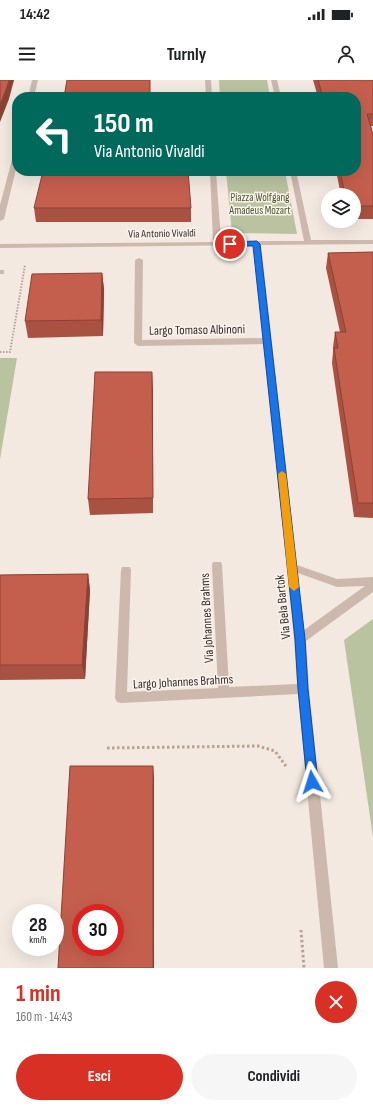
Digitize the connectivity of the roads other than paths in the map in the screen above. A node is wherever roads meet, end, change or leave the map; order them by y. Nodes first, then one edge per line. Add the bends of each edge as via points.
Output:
1 (35, 80) edge
2 (208, 80) edge
3 (274, 80) edge
4 (32, 92) edge
5 (209, 92) edge
6 (277, 92) edge
7 (12, 172) edge
8 (213, 176) edge
9 (294, 176) edge
10 (0, 219) edge
11 (373, 242) edge
12 (308, 243) junction
13 (217, 244) junction
14 (257, 244) junction
15 (0, 246) edge
16 (139, 260) dead end
17 (267, 341) junction
18 (217, 565) dead end
19 (292, 567) junction
20 (126, 570) dead end
21 (373, 581) edge
22 (373, 586) edge
23 (300, 639) junction
24 (303, 689) junction
25 (224, 694) junction
26 (331, 968) edge

1 - 4 street
2 - 5 street
3 - 6 street
7 - 10 street
8 - 13 street
9 - 12 street
11 - 12 street, Via Antonio Vivaldi
12 - 14 street, Via Antonio Vivaldi
13 - 14 street, Via Antonio Vivaldi
13 - 15 street, Via Antonio Vivaldi
14 - 17 street, Via Bela Bartok
16 - 17 street, Largo Tomaso Albinoni via 138,343
17 - 19 street, Via Bela Bartok
18 - 25 street, Via Johannes Brahms
19 - 21 street via 337,583
19 - 23 street, Via Bela Bartok
20 - 25 street, Largo Johannes Brahms via 121,698
22 - 23 street
23 - 24 street, Via Bela Bartok
24 - 25 street, Largo Johannes Brahms
24 - 26 street, Via Bela Bartok

